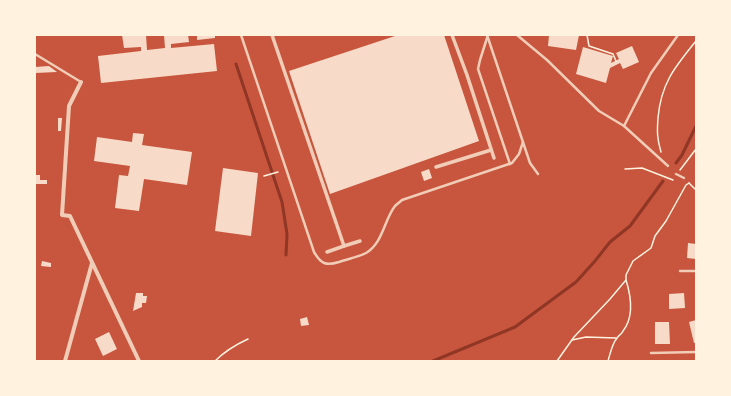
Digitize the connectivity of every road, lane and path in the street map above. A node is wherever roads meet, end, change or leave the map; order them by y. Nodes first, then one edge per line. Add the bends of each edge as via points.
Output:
1 (241, 35) edge
2 (272, 35) edge
3 (452, 35) edge
4 (517, 35) edge
5 (587, 35) edge
6 (678, 35) edge
7 (487, 36) edge
8 (696, 41) edge
9 (35, 54) edge
10 (616, 61) dead end
11 (81, 82) joint
12 (624, 126) junction
13 (523, 142) junction
14 (696, 149) edge
15 (491, 150) junction
16 (494, 158) dead end
17 (511, 163) junction
18 (667, 166) joint
19 (436, 167) dead end
20 (625, 169) dead end
21 (277, 172) dead end
22 (538, 174) dead end
23 (676, 174) joint
24 (264, 176) dead end
25 (684, 178) joint
26 (673, 180) dead end
27 (689, 183) junction
28 (696, 190) edge
29 (360, 241) dead end
30 (344, 246) junction
31 (327, 252) dead end
32 (92, 263) junction
33 (680, 271) dead end
34 (696, 271) edge
35 (626, 280) junction
36 (616, 338) junction
37 (248, 340) dead end
38 (571, 341) junction
39 (696, 352) edge
40 (651, 353) dead end
41 (65, 361) edge
42 (139, 361) edge
43 (215, 361) edge
44 (557, 361) edge
45 (608, 361) edge

1 - 17 lane via 314,252 324,263 331,265 365,254 377,242 395,206 402,200
2 - 30 street
3 - 15 street
4 - 12 lane via 547,60 599,111
5 - 10 path via 589,46 613,54
6 - 12 lane via 651,73
7 - 13 lane
7 - 17 lane via 478,69
8 - 18 path via 674,68 660,102 658,140
9 - 11 lane
11 - 32 street via 69,106 62,215 69,215
12 - 18 lane
13 - 17 lane via 520,154
13 - 22 lane via 530,163
14 - 23 path
15 - 16 street
15 - 19 street
20 - 26 path via 642,168
21 - 24 path
23 - 25 lane
25 - 27 path
27 - 28 path
27 - 35 path via 655,236 651,248 633,261
29 - 30 street
30 - 31 street
32 - 41 street
32 - 42 street
33 - 34 lane
35 - 36 path via 631,306 629,321
35 - 38 path
36 - 38 path via 586,337
36 - 45 path
37 - 43 path via 229,349
38 - 44 path
39 - 40 lane

